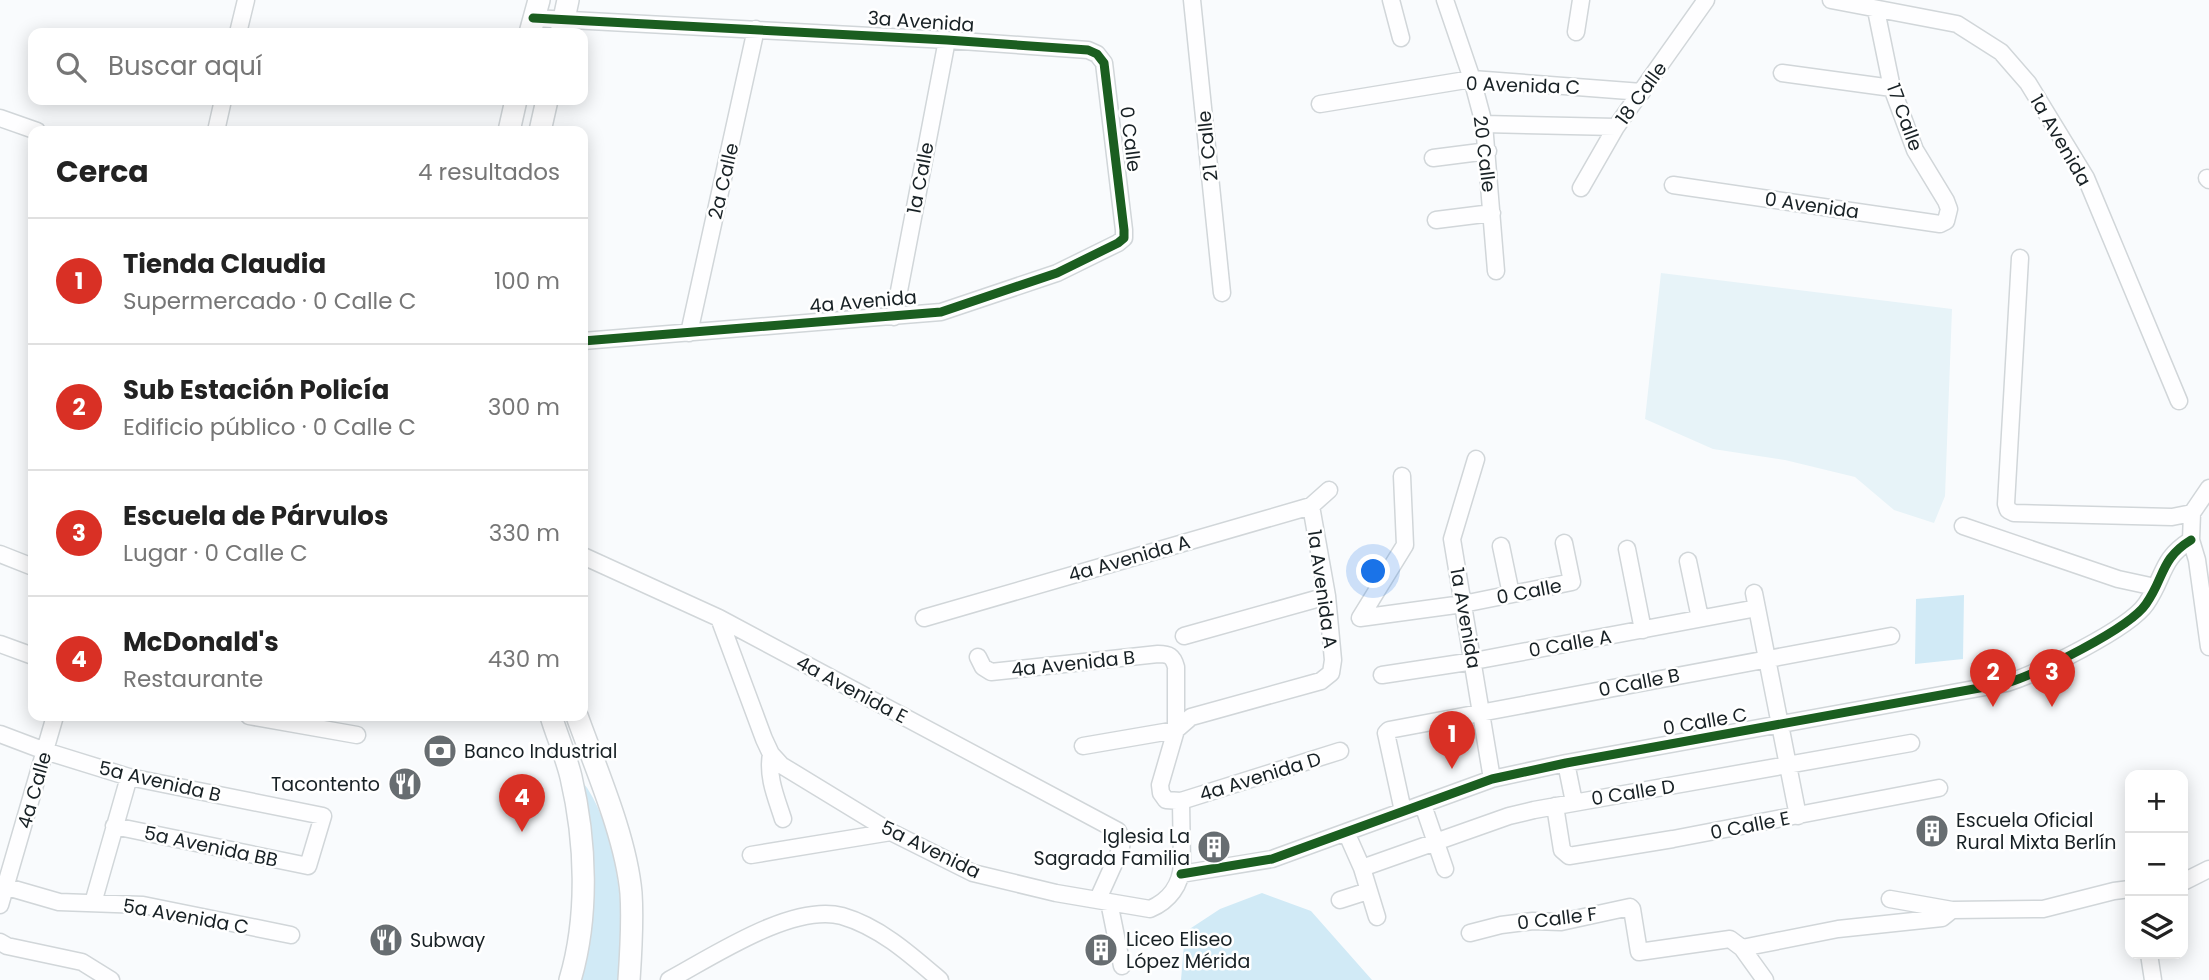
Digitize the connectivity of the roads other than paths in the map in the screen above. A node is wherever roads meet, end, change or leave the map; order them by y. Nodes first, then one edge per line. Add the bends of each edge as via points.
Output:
1 (246, 0) edge
2 (568, 0) edge
3 (1192, 0) edge
4 (1391, 0) edge
5 (1445, 0) edge
6 (1581, 0) edge
7 (1706, 0) edge
8 (1831, 0) edge
9 (1904, 7) edge
10 (1876, 10) junction
11 (534, 17) edge
12 (562, 27) edge
13 (239, 28) edge
14 (756, 29) junction
15 (1576, 32) dead end
16 (1401, 38) dead end
17 (947, 40) junction
18 (1097, 54) joint
19 (1782, 72) dead end
20 (1472, 79) junction
21 (1892, 88) junction
22 (1643, 92) junction
23 (1320, 104) dead end
24 (222, 105) edge
25 (515, 105) edge
26 (546, 105) edge
27 (0, 118) edge
28 (1484, 124) junction
29 (217, 126) edge
30 (510, 126) edge
31 (541, 126) edge
32 (1616, 127) junction
33 (28, 128) edge
34 (1488, 151) junction
35 (1433, 158) dead end
36 (1673, 185) dead end
37 (1581, 188) dead end
38 (1492, 213) junction
39 (1948, 217) joint
40 (1436, 220) dead end
41 (1124, 230) joint
42 (2020, 258) dead end
43 (1496, 271) dead end
44 (1222, 293) dead end
45 (894, 317) junction
46 (689, 333) junction
47 (588, 341) edge
48 (2179, 401) dead end
49 (1476, 459) dead end
50 (1402, 476) dead end
51 (2209, 488) edge
52 (1329, 490) dead end
53 (1311, 506) junction
54 (2192, 513) junction
55 (1963, 526) dead end
56 (2191, 540) junction
57 (1564, 543) dead end
58 (1501, 547) dead end
59 (1627, 549) dead end
60 (0, 554) edge
61 (588, 558) edge
62 (1688, 561) dead end
63 (28, 565) edge
64 (2155, 587) junction
65 (1511, 594) junction
66 (1327, 596) junction
67 (1463, 604) junction
68 (719, 618) junction
69 (924, 618) dead end
70 (1700, 618) junction
71 (1643, 630) junction
72 (1184, 636) dead end
73 (1891, 636) dead end
74 (0, 644) edge
75 (2209, 647) edge
76 (28, 654) edge
77 (978, 657) dead end
78 (1767, 658) junction
79 (1474, 661) junction
80 (1382, 675) dead end
81 (1483, 711) junction
82 (54, 721) edge
83 (277, 721) edge
84 (553, 721) edge
85 (568, 721) edge
86 (579, 721) edge
87 (1781, 725) junction
88 (1176, 730) junction
89 (0, 734) edge
90 (357, 735) dead end
91 (1912, 743) dead end
92 (1083, 746) dead end
93 (45, 751) junction
94 (1340, 751) dead end
95 (771, 754) junction
96 (1566, 763) junction
97 (1788, 766) junction
98 (129, 777) junction
99 (1492, 779) junction
100 (1939, 788) dead end
101 (605, 794) junction
102 (1181, 801) junction
103 (1574, 802) junction
104 (1423, 805) junction
105 (1555, 806) junction
106 (1403, 811) junction
107 (1798, 816) junction
108 (783, 819) dead end
109 (114, 826) junction
110 (891, 832) junction
111 (1346, 832) junction
112 (1436, 841) junction
113 (751, 855) dead end
114 (308, 866) joint
115 (1362, 868) junction
116 (1445, 869) dead end
117 (2209, 869) edge
118 (1181, 874) junction
119 (2188, 880) edge
120 (3, 887) edge
121 (2125, 890) edge
122 (1368, 891) junction
123 (1890, 899) dead end
124 (1340, 900) dead end
125 (1103, 901) junction
126 (93, 902) junction
127 (0, 905) edge
128 (1952, 910) junction
129 (1377, 917) dead end
130 (1469, 933) dead end
131 (290, 935) dead end
132 (0, 942) edge
133 (1737, 944) junction
134 (2150, 959) edge
135 (1122, 967) dead end
136 (111, 980) edge
137 (570, 980) edge
138 (629, 980) edge
139 (669, 980) edge
140 (940, 980) edge
141 (1765, 980) edge
142 (2153, 980) edge

1 - 13 street
2 - 12 main road
3 - 44 street, 21 Calle
4 - 16 street
5 - 20 street, 20 Calle
6 - 15 street
7 - 22 street, 18 Calle
8 - 10 street, 1a Avenida
9 - 10 street, 1a Avenida
9 - 48 street, 1a Avenida via 1957,24 2001,52 2028,83 2086,178
10 - 21 street, 17 Calle
11 - 12 street, 3a Avenida
12 - 14 street, 3a Avenida
14 - 17 street, 3a Avenida
14 - 46 street, 2a Calle
17 - 18 street, 3a Avenida
17 - 45 street, 1a Calle
18 - 41 street, 0 Calle via 1104,64
19 - 21 street
20 - 22 street, 0 Avenida C
20 - 23 street, 0 Avenida C
20 - 28 street, 20 Calle
21 - 39 street, 17 Calle via 1915,150 1946,201
22 - 32 street, 18 Calle
24 - 29 street
25 - 30 main road
26 - 31 main road
27 - 33 street
28 - 32 street
28 - 34 street, 20 Calle
32 - 37 street, 18 Calle
34 - 35 street
34 - 38 street, 20 Calle
36 - 39 street, 0 Avenida via 1940,223
38 - 40 street
38 - 43 street, 20 Calle
41 - 45 street, 4a Avenida via 1118,243 1057,273 941,312
42 - 54 street via 2008,510 2172,517
45 - 46 street, 4a Avenida
46 - 47 street, 4a Avenida
49 - 67 street, 1a Avenida via 1452,539
50 - 67 street, 0 Calle via 1405,545 1360,618
51 - 54 street
52 - 53 street, 4a Avenida A
53 - 66 street, 1a Avenida A
53 - 69 street, 4a Avenida A
54 - 56 street
55 - 64 street via 2118,579
56 - 64 street, 0 Calle C via 2169,557
56 - 75 street
57 - 65 street, 0 Calle via 1572,582
58 - 65 street
59 - 71 street
60 - 63 street
61 - 68 street, 4a Avenida E
62 - 70 street
64 - 87 street, 0 Calle C via 2145,606 2126,623 2022,678
65 - 67 street, 0 Calle
66 - 72 street
66 - 88 street, 1a Avenida A via 1334,660 1331,673 1321,681 1191,717
67 - 79 street, 1a Avenida
68 - 95 street
68 - 125 street, 4a Avenida E via 1118,831 1121,848
70 - 71 street, 0 Calle A
70 - 78 street, 0 Calle A via 1756,600
71 - 79 street, 0 Calle A
73 - 78 street, 0 Calle B
74 - 76 street
77 - 88 street, 4a Avenida B via 991,672 1167,654 1177,667
78 - 81 street, 0 Calle B
78 - 87 street
79 - 80 street, 0 Calle A
79 - 81 street, 1a Avenida
81 - 99 street, 1a Avenida
81 - 106 street, 0 Calle B via 1387,731
82 - 93 street, 4a Calle
83 - 90 street
84 - 137 main road via 570,774 581,837 583,884
85 - 101 main road via 582,762
86 - 101 main road
87 - 96 street, 0 Calle C
87 - 97 street
88 - 92 street
88 - 102 street via 1160,785 1166,800
89 - 93 street, 5a Avenida B
91 - 97 street, 0 Calle D
93 - 98 street, 5a Avenida B
93 - 120 street, 4a Calle
94 - 102 street, 4a Avenida D
95 - 108 street via 768,769
95 - 110 street, 5a Avenida via 781,765
96 - 99 street, 0 Calle C
96 - 103 street
97 - 103 street, 0 Calle D
97 - 107 street
98 - 109 street
98 - 114 street, 5a Avenida B via 323,816
99 - 104 street, 0 Calle C
100 - 107 street, 0 Calle E
101 - 138 main road via 631,891
102 - 118 street
103 - 105 street, 0 Calle D
104 - 106 street, 0 Calle C
104 - 112 street
105 - 107 street, 0 Calle E via 1562,850 1569,856
105 - 112 street, 0 Calle D
106 - 111 street, 0 Calle C
109 - 114 street, 5a Avenida BB
109 - 126 street
110 - 113 street
110 - 125 street, 5a Avenida via 973,873
111 - 115 street
111 - 118 street, 0 Calle C via 1272,859
112 - 115 street, 0 Calle D
112 - 116 street
115 - 122 street
117 - 119 street
118 - 125 street, 5a Avenida via 1173,893 1150,909
120 - 126 street, 5a Avenida C via 59,902
120 - 127 street, 4a Calle
121 - 128 street, 0 Calle F via 2043,909
122 - 124 street
122 - 129 street
123 - 128 street, 0 Calle F
125 - 135 street
126 - 131 street, 5a Avenida C via 143,905
128 - 133 street, 0 Calle F via 1942,918
130 - 133 street, 0 Calle F via 1533,921 1561,922 1630,907 1641,953 1728,938
132 - 136 street via 82,962
133 - 141 street
134 - 142 street
139 - 140 street via 773,925 812,915 839,915 900,945

